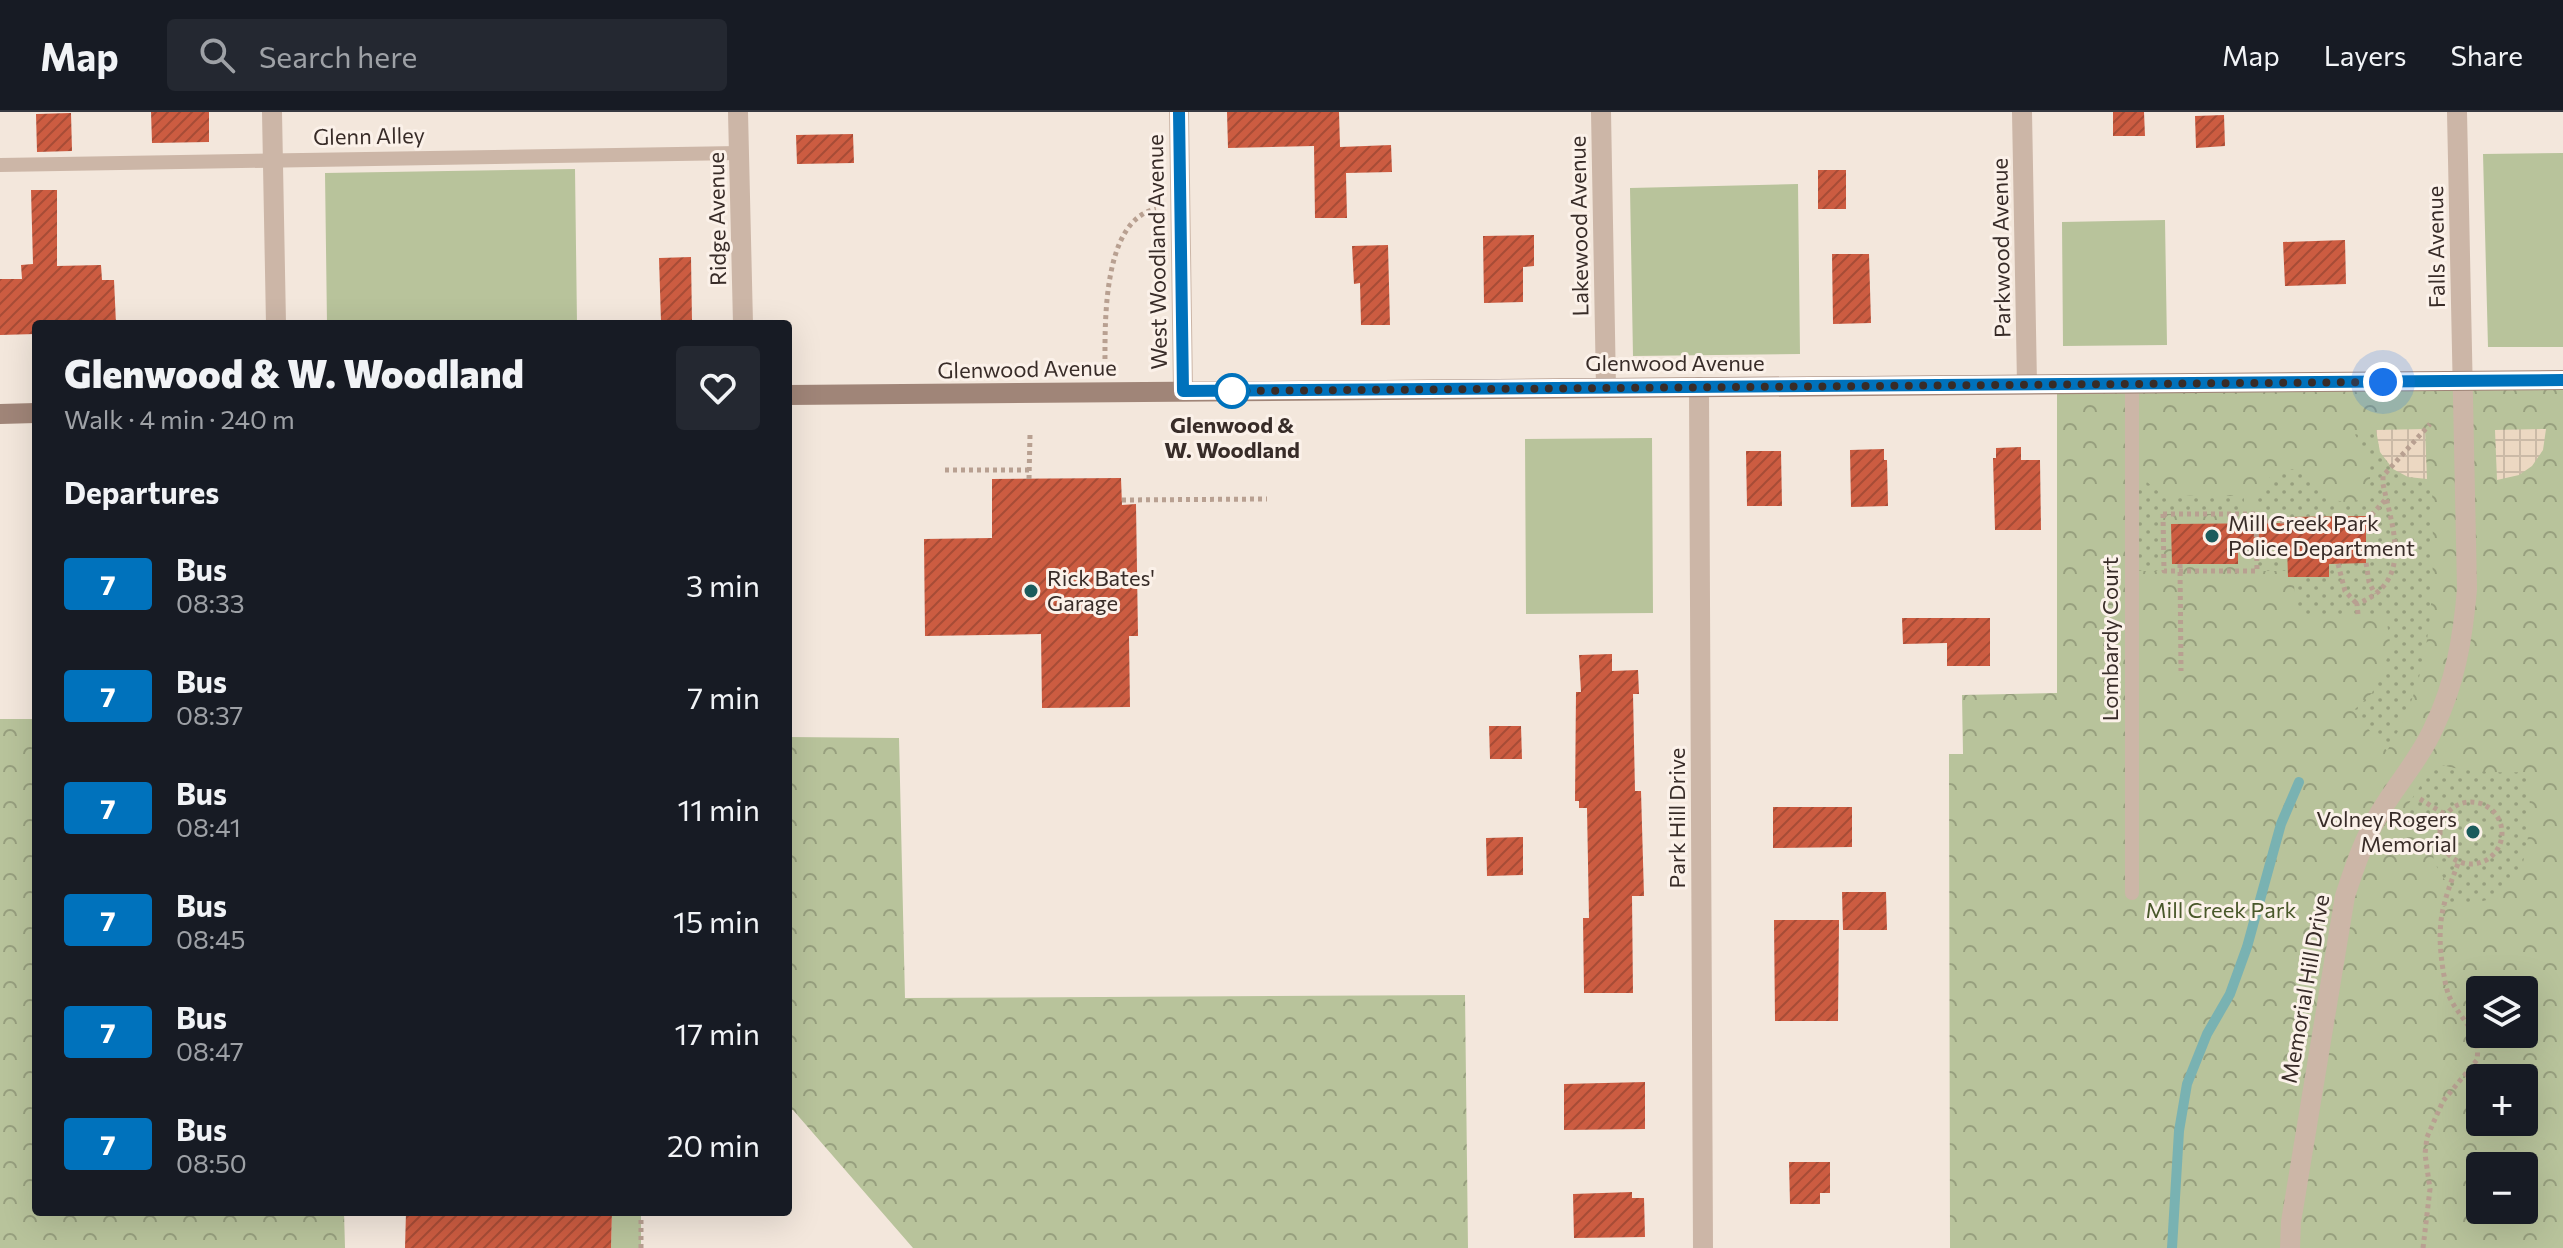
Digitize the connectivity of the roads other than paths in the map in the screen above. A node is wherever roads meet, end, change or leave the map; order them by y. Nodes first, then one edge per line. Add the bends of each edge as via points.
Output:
1 (272, 112) edge
2 (738, 112) edge
3 (1179, 112) edge
4 (1601, 112) edge
5 (2022, 112) edge
6 (2457, 112) edge
7 (739, 153) junction
8 (273, 160) junction
9 (0, 165) edge
10 (276, 320) edge
11 (743, 320) edge
12 (2563, 380) edge
13 (2463, 381) junction
14 (2027, 384) junction
15 (2132, 385) junction
16 (1699, 387) junction
17 (1606, 388) junction
18 (1183, 391) junction
19 (792, 395) edge
20 (32, 413) edge
21 (0, 414) edge
22 (2132, 893) dead end
23 (1703, 1248) edge
24 (2290, 1248) edge

1 - 8 street
2 - 7 street, Ridge Avenue
3 - 18 street, West Woodland Avenue
4 - 17 street, Lakewood Avenue
5 - 14 street, Parkwood Avenue
6 - 13 street, Falls Avenue
7 - 8 lane, Glenn Alley
7 - 11 street, Ridge Avenue
8 - 9 lane, Glenn Alley
8 - 10 street
12 - 13 main road, Glenwood Avenue
13 - 15 main road, Glenwood Avenue
13 - 24 street, Memorial Hill Drive via 2464,629 2434,728 2378,816 2345,896
14 - 15 main road, Glenwood Avenue
14 - 16 main road, Glenwood Avenue
15 - 22 lane, Lombardy Court
16 - 17 main road, Glenwood Avenue
16 - 23 street, Park Hill Drive
17 - 18 main road, Glenwood Avenue
18 - 19 main road, Glenwood Avenue
20 - 21 main road

